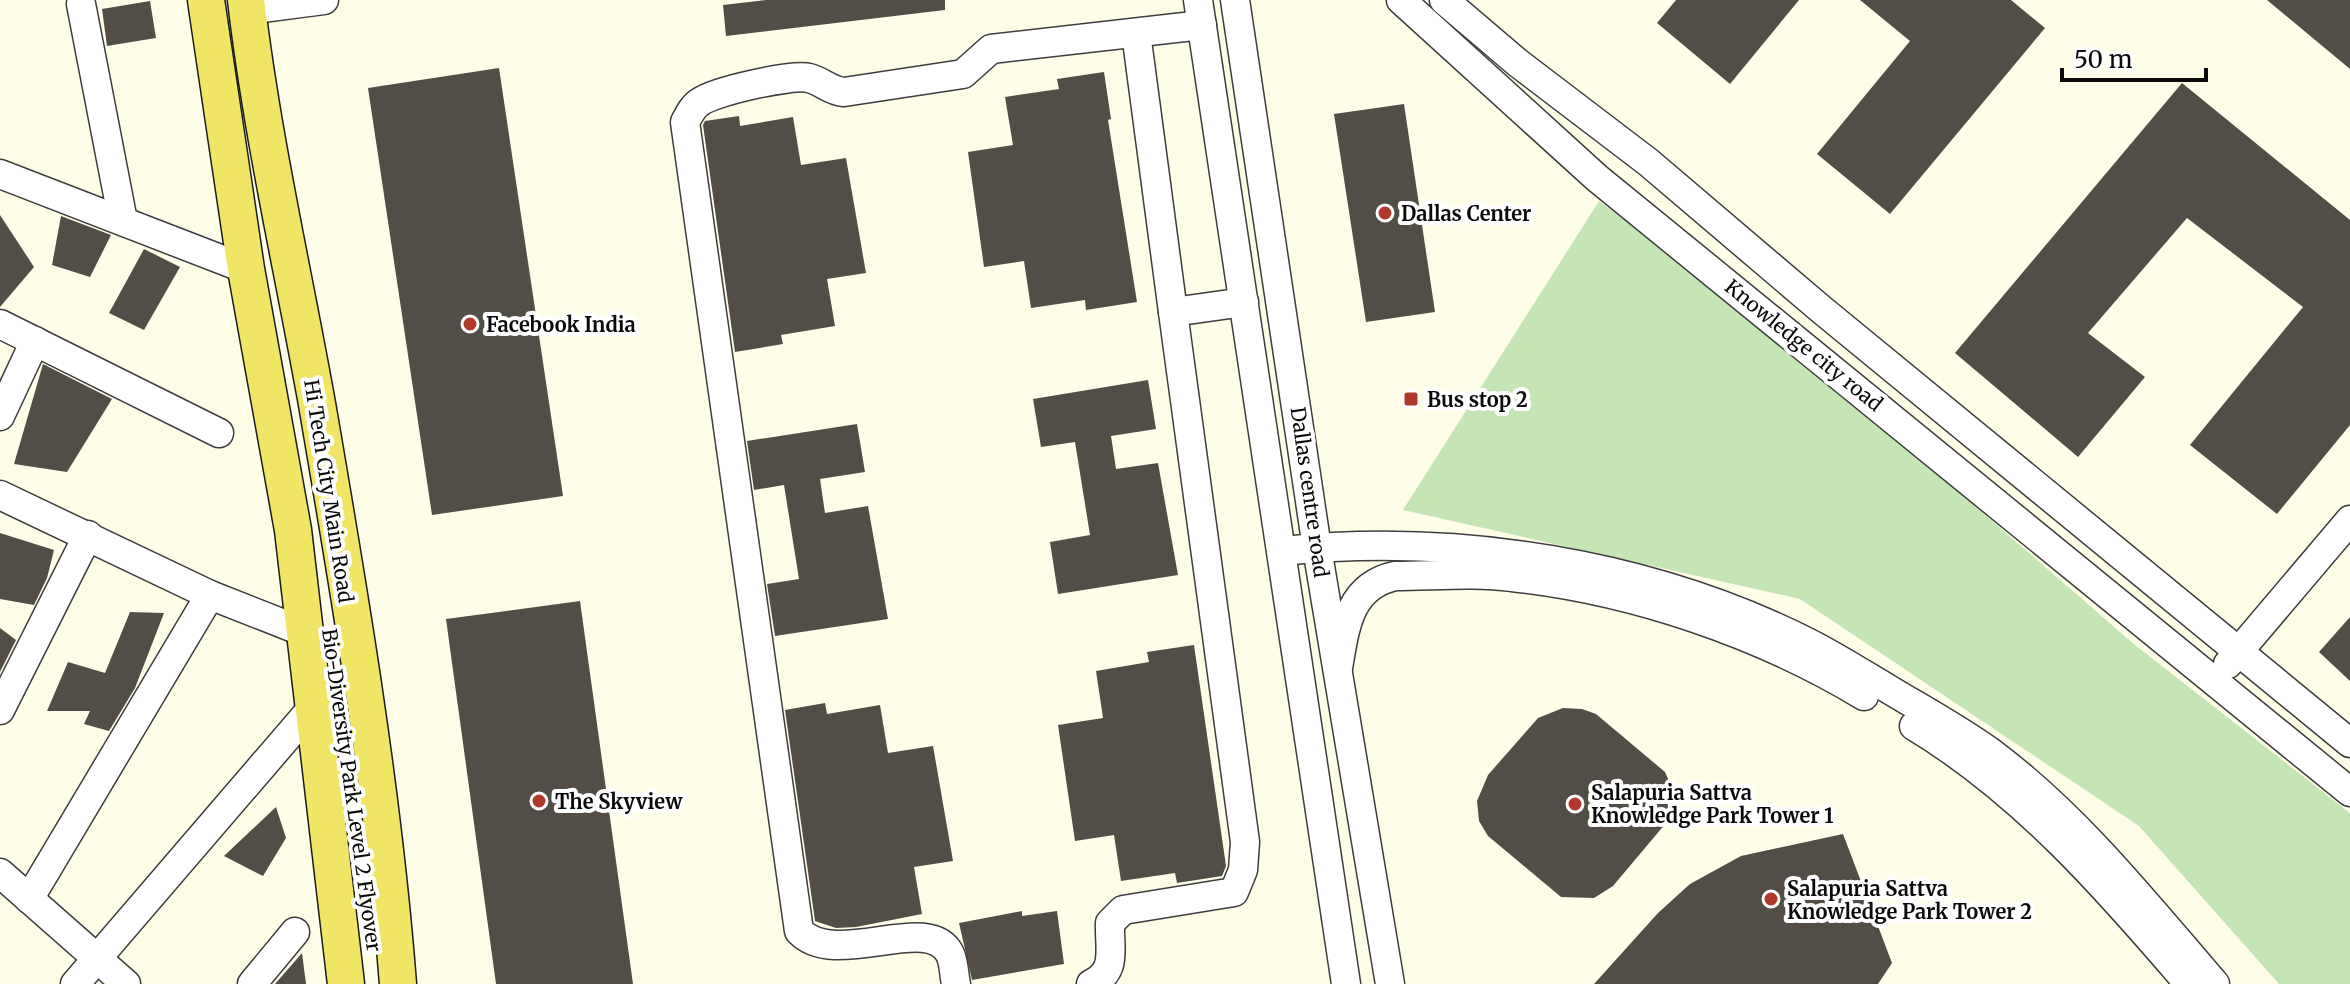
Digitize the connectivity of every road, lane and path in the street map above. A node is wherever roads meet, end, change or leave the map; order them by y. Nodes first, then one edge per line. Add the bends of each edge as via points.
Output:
1 (206, 0) edge
2 (324, 0) edge
3 (1235, 0) edge
4 (1401, 0) edge
5 (1444, 0) edge
6 (81, 4) dead end
7 (246, 5) edge
8 (1200, 12) edge
9 (1136, 33) junction
10 (0, 174) edge
11 (123, 221) junction
12 (246, 269) junction
13 (1244, 302) junction
14 (1173, 312) junction
15 (0, 324) edge
16 (35, 341) junction
17 (263, 367) junction
18 (0, 416) edge
19 (219, 433) dead end
20 (0, 495) edge
21 (2350, 520) edge
22 (88, 535) junction
23 (1317, 548) junction
24 (1283, 551) junction
25 (210, 595) junction
26 (304, 632) junction
27 (2238, 651) junction
28 (1338, 668) junction
29 (2215, 681) junction
30 (313, 707) junction
31 (0, 710) edge
32 (2350, 743) edge
33 (2350, 792) edge
34 (0, 873) edge
35 (29, 899) junction
36 (295, 932) dead end
37 (95, 960) junction
38 (75, 984) edge
39 (126, 984) edge
40 (252, 984) edge
41 (346, 984) edge
42 (377, 984) edge
43 (398, 984) edge
44 (956, 984) edge
45 (1091, 984) edge
46 (1346, 984) edge
47 (1390, 984) edge
48 (2189, 984) edge
49 (2215, 984) edge

1 - 12 main road, Hi Tech City Main Road
2 - 7 street
3 - 23 street, Dallas centre road
4 - 29 street, Knowledge city road via 1597,178
5 - 27 street, Knowledge city road via 1648,162
6 - 11 street
7 - 43 main road, Hi Tech City Main Road via 370,748
8 - 9 street
8 - 13 street, Dallas centre road
9 - 14 street
9 - 44 street via 991,49 963,74 844,92 801,78 741,87 696,103 685,122 799,931 810,943 830,947 926,937 950,954
10 - 11 street
11 - 12 street
12 - 17 main road, Hi Tech City Main Road
13 - 14 street
13 - 24 street, Dallas centre road
14 - 45 street via 1245,842 1243,870 1234,892 1123,910 1110,923 1111,964 1104,977
15 - 16 street
16 - 18 street
16 - 19 street
17 - 26 main road, Hi Tech City Main Road via 293,530
17 - 42 main road, Bio-Diversity Park Level 2 Flyover via 301,439 344,709
20 - 22 street
21 - 27 street
22 - 25 street
22 - 31 street
23 - 24 street
23 - 28 street, Dallas centre road
23 - 49 street via 1485,552 1605,572 1707,600 1807,642 1994,755 2077,827
24 - 46 street, Dallas centre road
25 - 26 street
25 - 35 street
26 - 30 main road, Hi Tech City Main Road
27 - 29 street
27 - 32 street, Knowledge city road
28 - 47 street, Dallas centre road
28 - 48 street via 1356,598 1367,587 1395,576 1511,576 1637,601 1698,621 1850,688 1976,766 2069,851
29 - 33 street, Knowledge city road
30 - 37 street
30 - 41 main road, Hi Tech City Main Road
34 - 35 street
35 - 37 street
36 - 40 street
37 - 38 street
37 - 39 street

